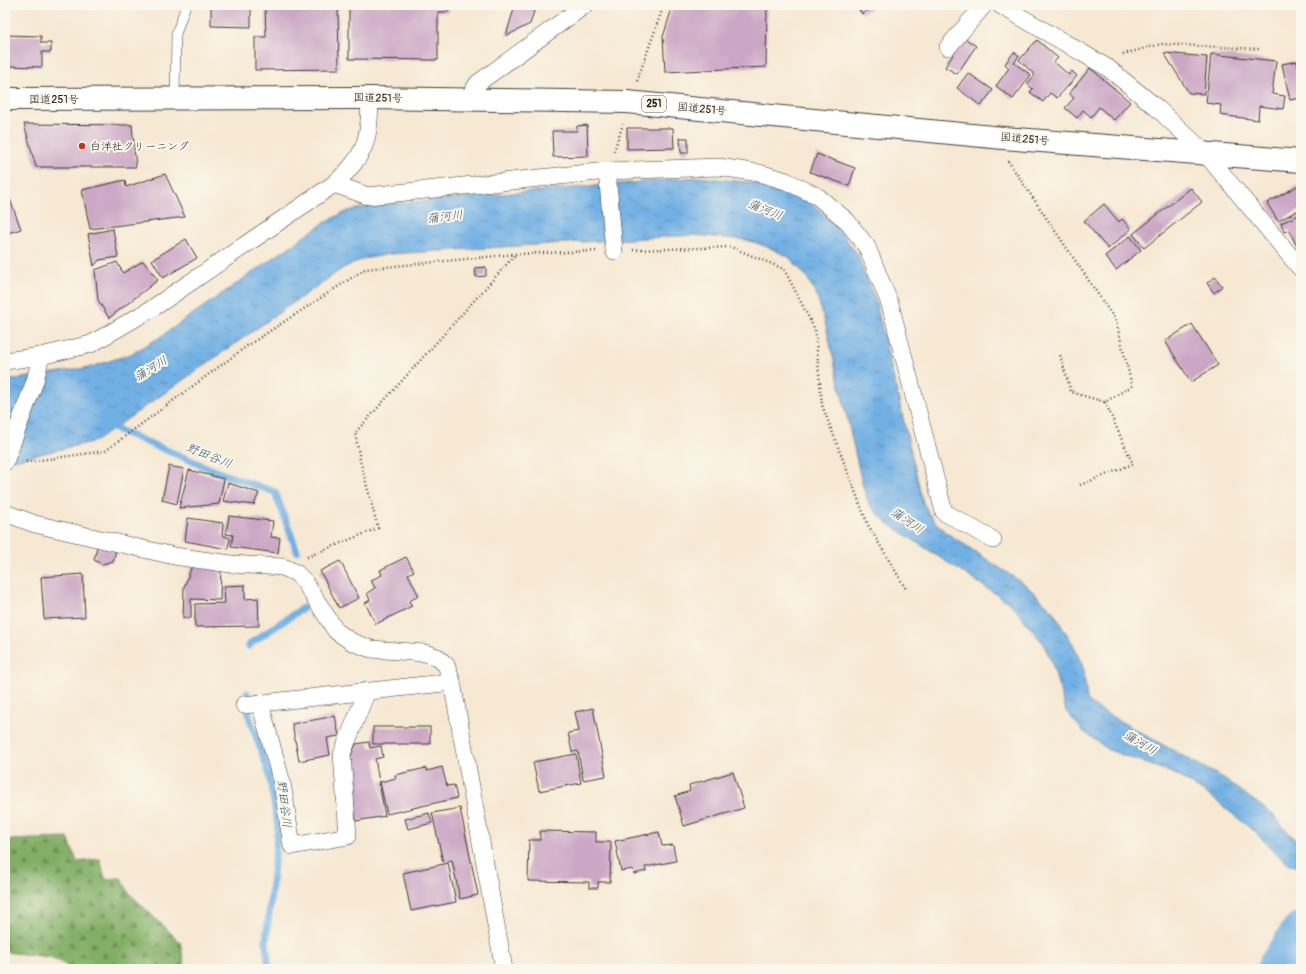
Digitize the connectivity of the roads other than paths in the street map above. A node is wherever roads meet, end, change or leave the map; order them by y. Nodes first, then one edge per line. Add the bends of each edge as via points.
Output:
1 (186, 5) edge
2 (585, 5) edge
3 (984, 5) edge
4 (1000, 5) edge
5 (948, 47) dead end
6 (370, 98) junction
7 (5, 99) edge
8 (175, 99) junction
9 (467, 100) junction
10 (1205, 153) junction
11 (1301, 161) edge
12 (607, 173) junction
13 (334, 184) junction
14 (614, 246) road end
15 (1301, 269) edge
16 (41, 356) junction
17 (5, 361) edge
18 (13, 463) edge
19 (5, 513) edge
20 (993, 540) dead end
21 (452, 682) junction
22 (367, 691) junction
23 (504, 969) edge

1 - 8 lane via 176,34
2 - 9 street via 478,83
3 - 5 street
4 - 10 street via 1101,64 1157,108
6 - 8 highway, 国道251号 / 251
6 - 9 highway, 国道251号 / 251
6 - 13 street via 370,128 366,145 350,170
7 - 8 highway, 国道251号 / 251
9 - 10 highway, 国道251号 / 251 via 627,102 1003,138
10 - 11 highway, 国道251号 / 251
10 - 15 street
12 - 13 street via 368,196
12 - 14 street
12 - 20 street via 719,167 759,173 786,181 817,196 847,220 867,247 890,304 944,512
13 - 16 street via 153,308 91,344
16 - 17 street
16 - 18 street
19 - 21 street via 35,524 174,556 283,568 296,573 304,582 341,635 371,649 425,653 437,657 446,665
21 - 22 street
21 - 23 street
22 - 22 street via 342,754 348,836 292,846 282,783 252,704

